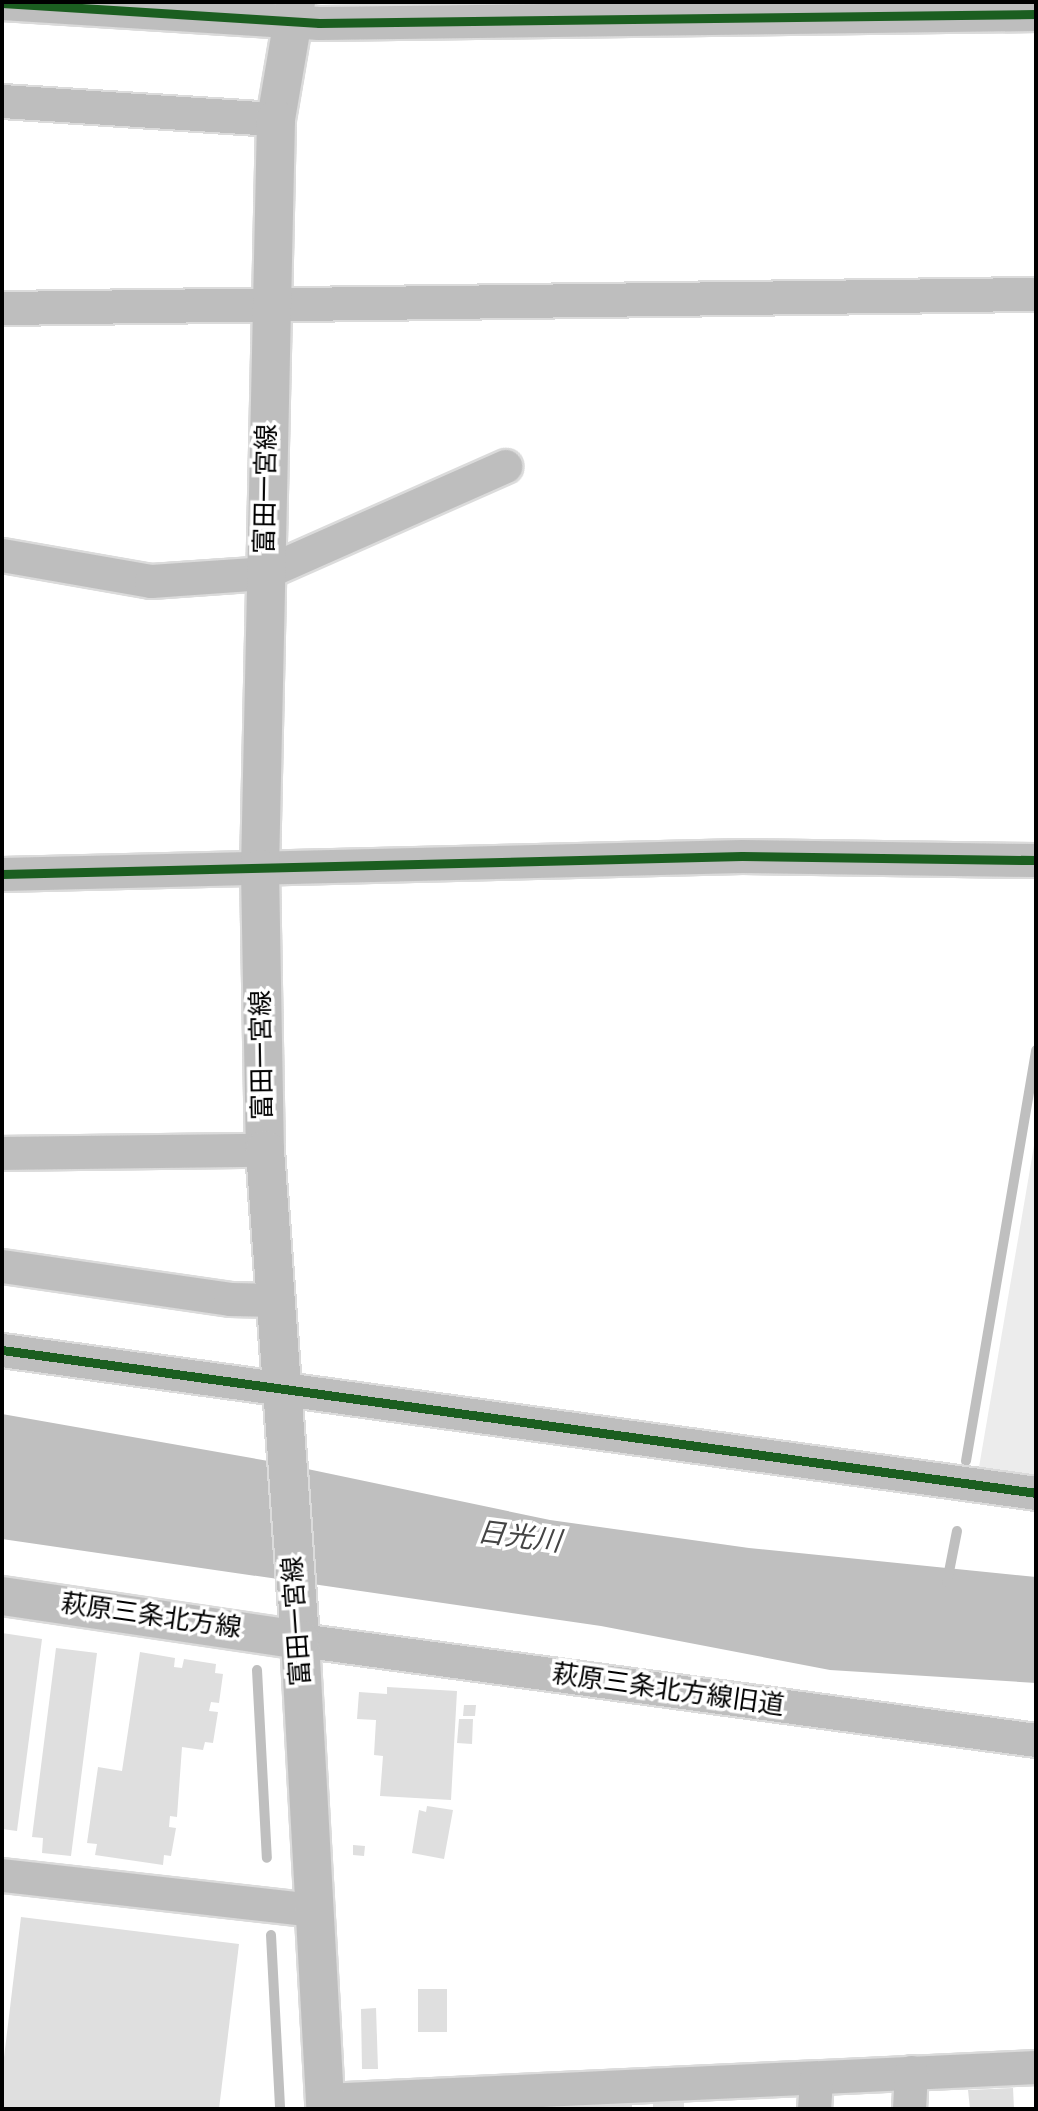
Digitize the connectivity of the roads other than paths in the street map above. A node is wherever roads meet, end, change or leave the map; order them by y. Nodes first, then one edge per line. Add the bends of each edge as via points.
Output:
1 (2, 4) edge
2 (295, 12) edge
3 (1036, 14) edge
4 (2, 101) edge
5 (276, 119) junction
6 (1036, 294) edge
7 (271, 306) junction
8 (2, 308) edge
9 (505, 466) dead end
10 (2, 555) edge
11 (264, 573) junction
12 (1036, 860) edge
13 (260, 869) junction
14 (2, 874) edge
15 (265, 1150) junction
16 (2, 1153) edge
17 (2, 1266) edge
18 (277, 1300) junction
19 (2, 1350) edge
20 (283, 1402) junction
21 (1036, 1493) edge
22 (2, 1596) edge
23 (299, 1630) junction
24 (1036, 1740) edge
25 (2, 1875) edge
26 (314, 1910) junction
27 (1036, 2067) edge
28 (911, 2072) junction
29 (815, 2094) edge
30 (325, 2105) edge
31 (909, 2109) edge

1 - 2 street
2 - 3 street
2 - 5 main road, 富田一宮線
4 - 5 street
5 - 7 main road, 富田一宮線
6 - 7 street
7 - 8 street
7 - 11 main road, 富田一宮線
9 - 11 street
10 - 11 street via 151,581
11 - 13 main road, 富田一宮線
12 - 13 street via 743,856
13 - 14 street
13 - 15 main road, 富田一宮線
15 - 16 street
15 - 18 main road, 富田一宮線
17 - 18 street via 230,1298
18 - 20 main road, 富田一宮線
19 - 20 street
20 - 21 street
20 - 23 main road, 富田一宮線
22 - 23 main road, 萩原三条北方線
23 - 24 street, 萩原三条北方線旧道
23 - 26 main road, 富田一宮線
25 - 26 street
26 - 30 main road, 富田一宮線
27 - 28 street
28 - 29 street
28 - 31 street
29 - 30 street

